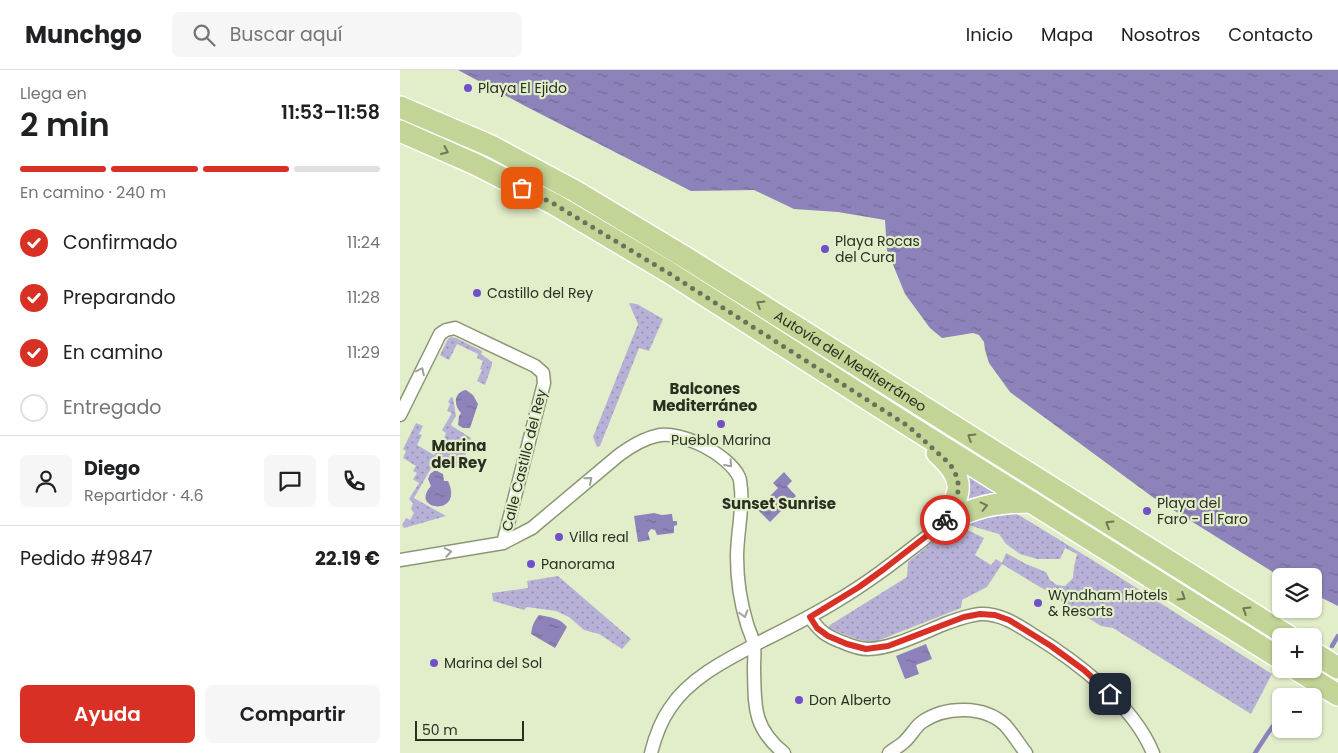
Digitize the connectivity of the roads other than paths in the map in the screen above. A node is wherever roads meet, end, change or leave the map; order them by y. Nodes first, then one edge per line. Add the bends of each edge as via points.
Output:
1 (400, 107) edge
2 (400, 131) edge
3 (400, 415) edge
4 (908, 426) junction
5 (1030, 502) junction
6 (942, 524) junction
7 (503, 543) junction
8 (400, 560) edge
9 (810, 617) junction
10 (1275, 628) edge
11 (754, 645) junction
12 (1272, 653) edge
13 (1322, 658) edge
14 (1338, 668) edge
15 (1311, 678) edge
16 (1338, 695) edge
17 (651, 753) edge
18 (784, 753) edge
19 (889, 753) edge
20 (1026, 753) edge
21 (1153, 753) edge

10 -> 1 highway, Autovía del Mediterráneo via 575,190 491,146
2 -> 4 highway, Autovía del Mediterráneo via 554,204
3 -> 7 street, Calle Castillo del Rey via 440,334 446,330 455,328 535,366 543,373 544,383
4 - 5 highway, Autovía del Mediterráneo
4 - 6 highway via 949,463 958,479 956,500
6 -> 5 highway via 974,509
5 -> 12 highway, Autovía del Mediterráneo
6 - 9 street via 859,587
8 -> 7 street
7 -> 11 street via 532,528 632,446 657,435 677,435 720,455 740,478 742,501 737,581
9 - 11 street
9 - 21 street via 828,636 866,649 888,646 964,617 987,614 1009,620 1084,670 1110,694 1131,718
11 - 17 street via 713,668 677,699 664,718
11 - 18 street via 755,704 759,724 772,744
13 - 14 highway
15 - 16 highway
19 - 20 street via 921,723 937,713 954,710 974,710 990,715 1004,725

